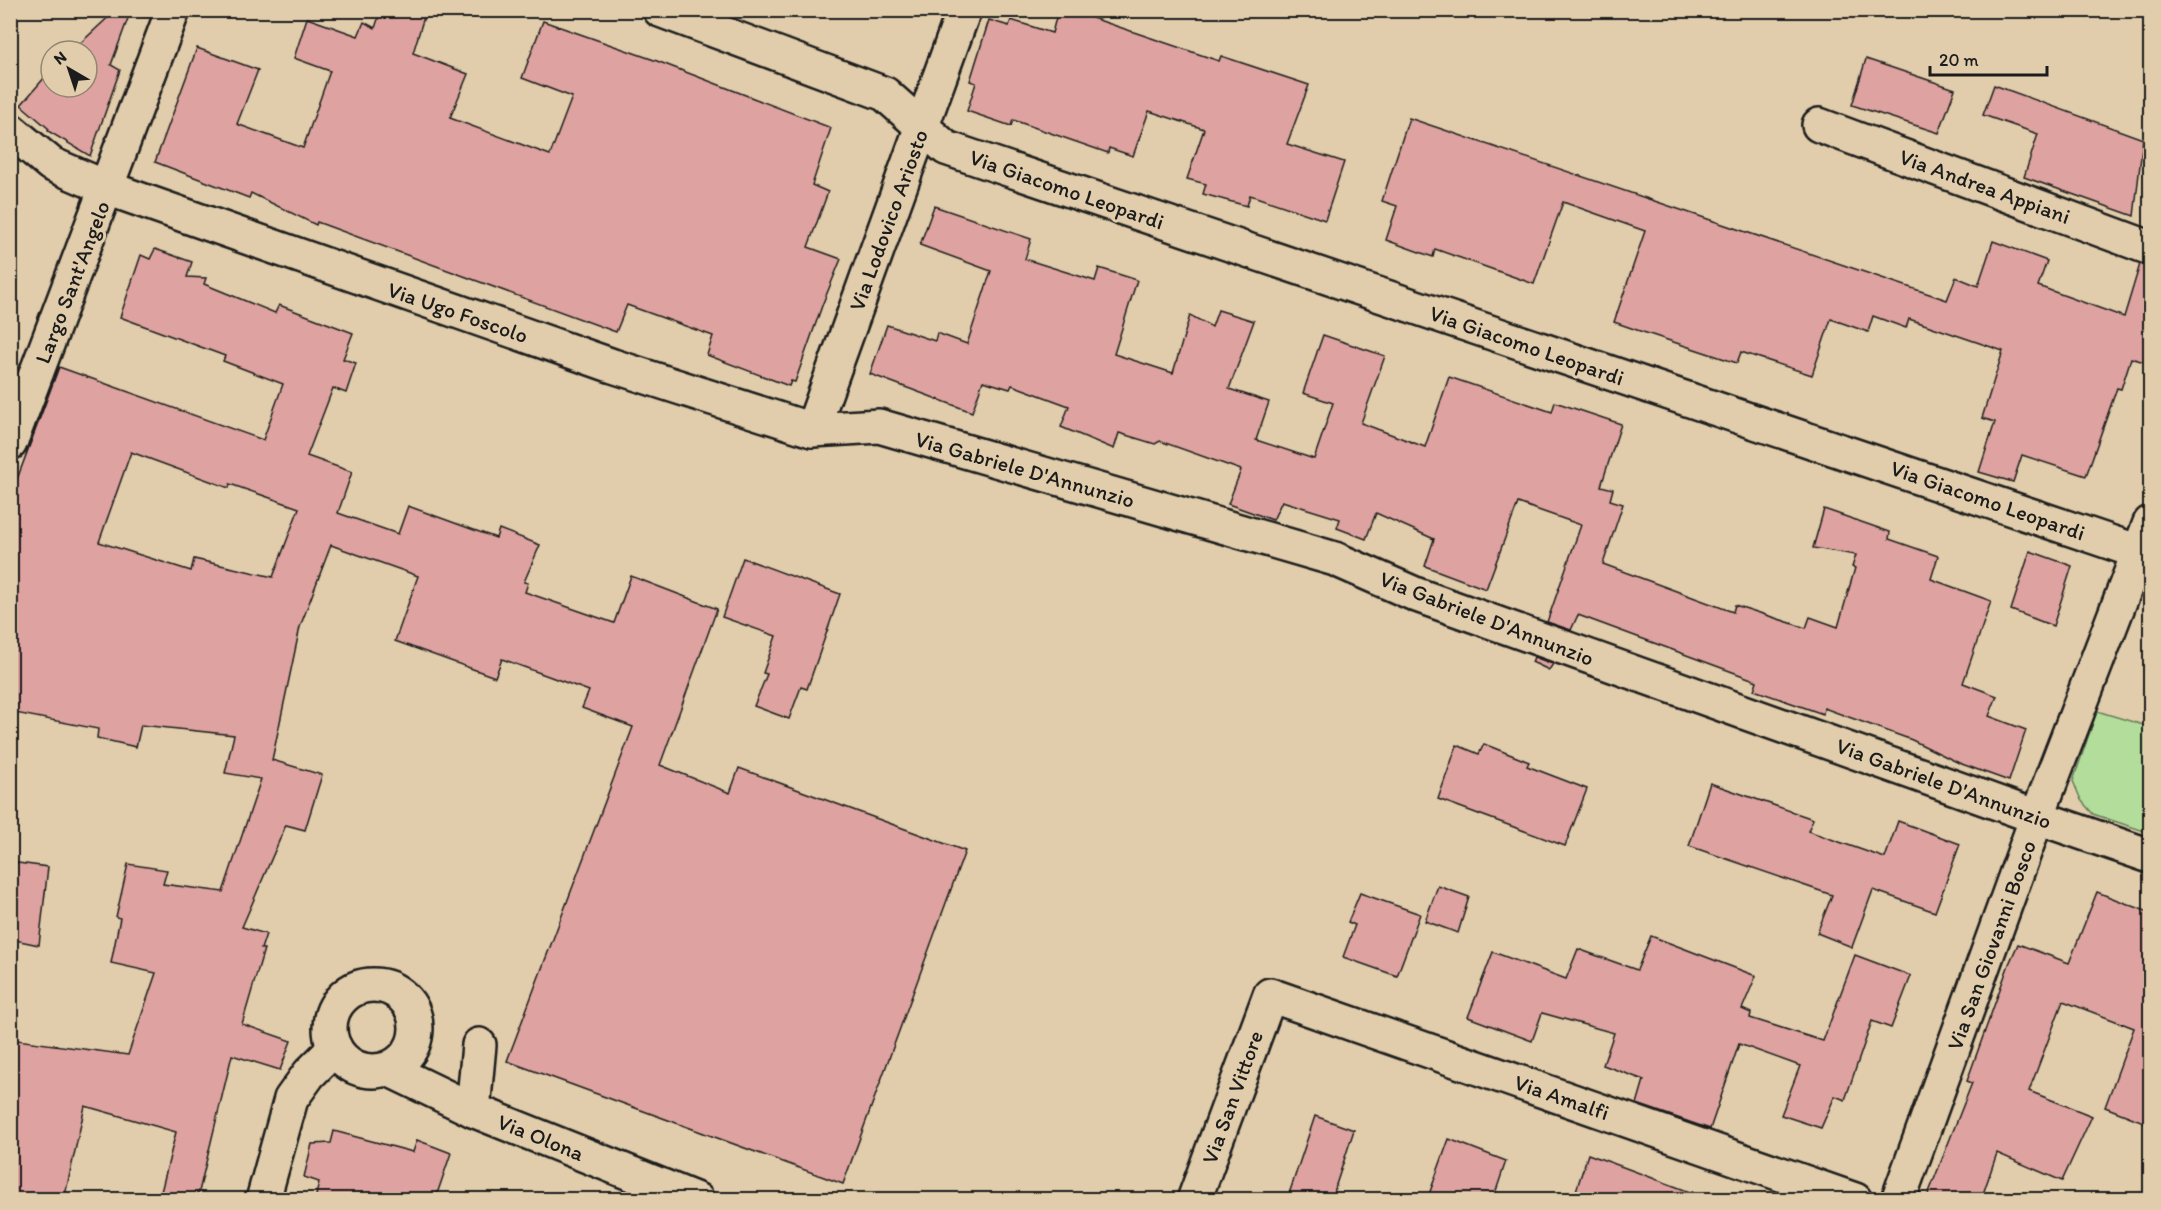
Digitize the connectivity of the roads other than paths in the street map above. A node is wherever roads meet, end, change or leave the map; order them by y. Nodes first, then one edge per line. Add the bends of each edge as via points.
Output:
1 (173, 10) edge
2 (660, 10) edge
3 (964, 10) edge
4 (1819, 125) dead end
5 (922, 126) junction
6 (10, 130) edge
7 (107, 188) junction
8 (2151, 248) edge
9 (812, 430) junction
10 (10, 443) edge
11 (2145, 538) edge
12 (2037, 817) junction
13 (2151, 856) edge
14 (1270, 995) joint
15 (479, 1044) dead end
16 (335, 1048) junction
17 (388, 1069) junction
18 (473, 1110) junction
19 (263, 1200) edge
20 (698, 1200) edge
21 (1194, 1200) edge
22 (1855, 1200) edge
23 (1898, 1200) edge

1 - 7 street, Largo Sant'Angelo
2 - 5 street, Via Giacomo Leopardi via 885,94
3 - 5 street, Via Lodovico Ariosto
4 - 8 street, Via Andrea Appiani
5 - 9 street, Via Lodovico Ariosto
5 - 11 street, Via Giacomo Leopardi via 946,148
6 - 7 street, Via Ugo Foscolo via 51,164
7 - 9 street, Via Ugo Foscolo via 613,366
7 - 10 street, Largo Sant'Angelo
9 - 12 street, Via Gabriele D'Annunzio via 879,426 1335,559 1417,595
11 - 12 street, Via San Giovanni Bosco
12 - 13 street, Via Gabriele D'Annunzio
12 - 23 street, Via San Giovanni Bosco
14 - 21 street, Via San Vittore
14 - 22 street, Via Amalfi
15 - 18 street
16 - 17 street via 352,1066
16 - 17 street via 330,1034 335,1007 356,988 383,985 406,1000 417,1026 409,1052
16 - 19 street via 291,1098
17 - 18 street, Via Olona
18 - 20 street, Via Olona

